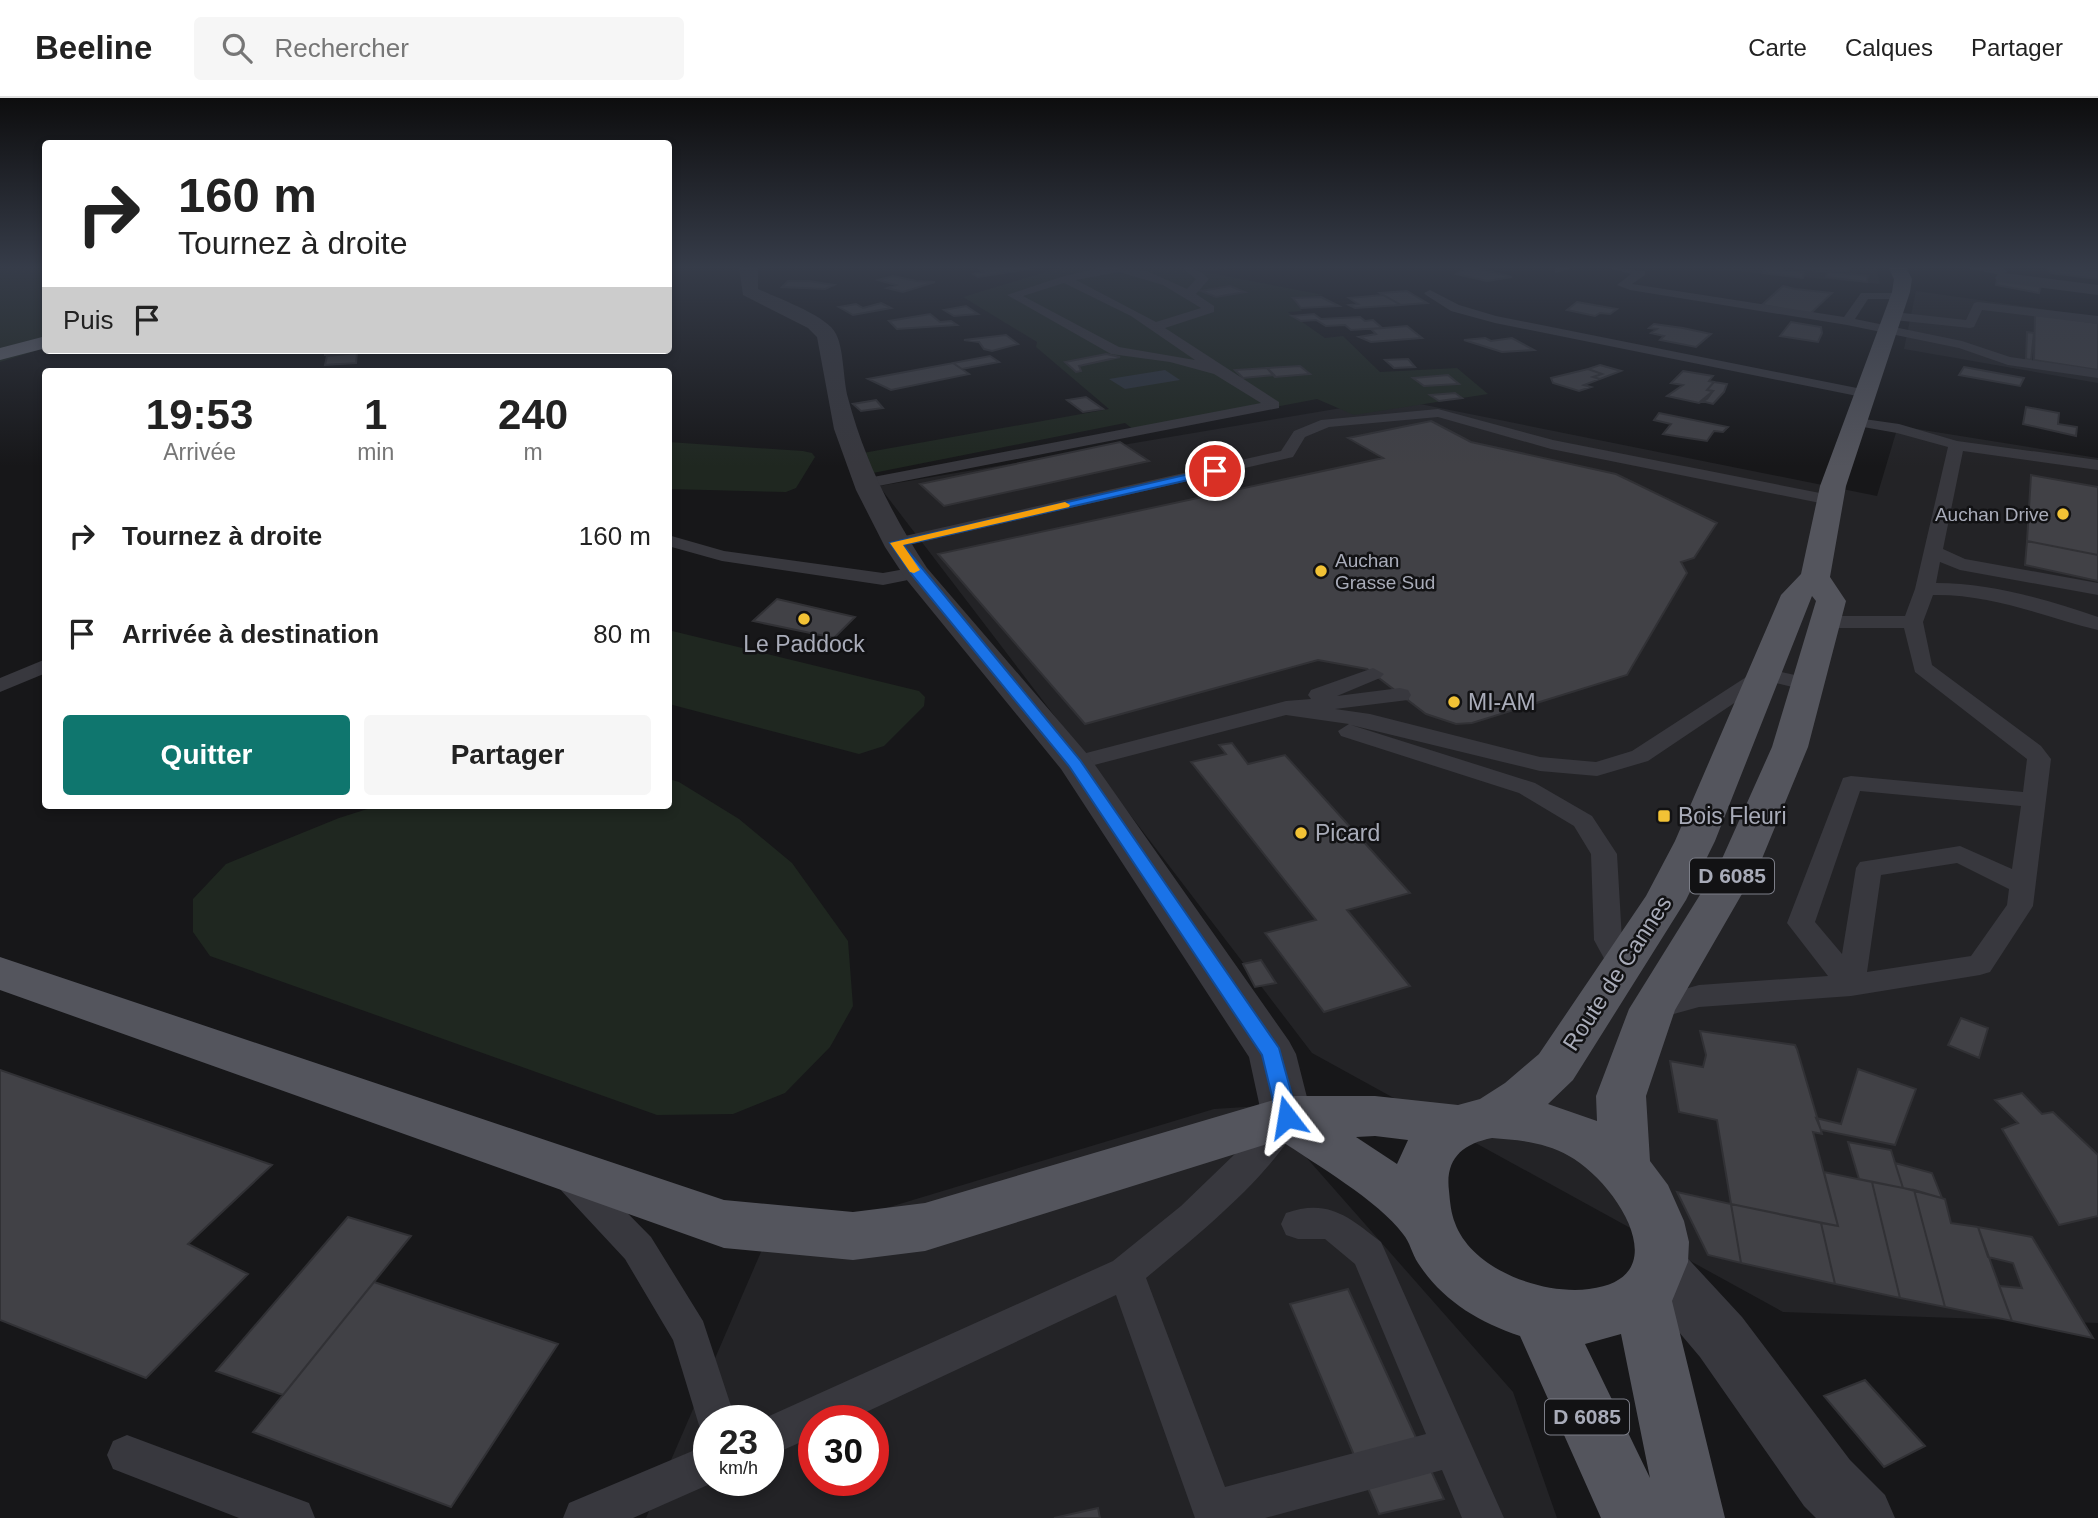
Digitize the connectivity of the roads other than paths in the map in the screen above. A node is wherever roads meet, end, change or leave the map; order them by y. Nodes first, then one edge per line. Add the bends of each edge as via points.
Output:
1 (41, 333) edge
2 (825, 333) edge
3 (1083, 333) edge
4 (1163, 333) edge
5 (1565, 333) edge
6 (1888, 333) edge
7 (1925, 333) edge
8 (1966, 333) edge
9 (42, 343) edge
10 (0, 344) edge
11 (1962, 345) junction
12 (0, 354) edge
13 (1219, 371) junction
14 (2098, 374) edge
15 (1867, 394) junction
16 (1857, 422) junction
17 (1956, 445) junction
18 (2098, 465) edge
19 (868, 483) junction
20 (1830, 500) junction
21 (672, 541) edge
22 (896, 543) junction
23 (1931, 551) junction
24 (1960, 564) junction
25 (916, 573) junction
26 (1815, 577) junction
27 (1925, 589) junction
28 (2098, 589) edge
29 (2071, 612) junction
30 (2098, 616) edge
31 (1826, 622) junction
32 (1913, 622) junction
33 (2098, 624) edge
34 (42, 667) edge
35 (1373, 674) dead end
36 (1764, 674) junction
37 (1809, 685) junction
38 (0, 686) edge
39 (1400, 695) dead end
40 (1286, 708) junction
41 (1075, 763) junction
42 (2033, 800) junction
43 (2022, 885) junction
44 (1622, 966) junction
45 (0, 973) edge
46 (1851, 985) junction
47 (1652, 1009) junction
48 (1287, 1117) junction
49 (1474, 1121) junction
50 (562, 1169) junction
51 (1624, 1169) junction
52 (1426, 1220) junction
53 (1298, 1224) dead end
54 (1126, 1273) junction
55 (1651, 1283) junction
56 (1541, 1316) junction
57 (711, 1405) edge
58 (784, 1430) edge
59 (1452, 1447) junction
60 (127, 1455) dead end
61 (693, 1471) edge
62 (1214, 1515) edge
63 (294, 1518) edge
64 (584, 1518) edge
65 (1483, 1518) edge
66 (1634, 1518) edge
67 (1692, 1518) edge
68 (1862, 1518) edge

1 - 10 highway
2 - 19 street via 830,374
3 - 13 lane via 1116,351 1171,358
4 - 13 lane
5 - 15 lane
6 - 15 main road, Route de Cannes / D 6085
7 - 11 lane
8 - 11 lane
9 - 12 highway
11 - 14 lane via 2008,361
13 - 19 lane via 1274,405
15 - 16 main road, Route de Cannes / D 6085
16 - 17 lane
16 - 20 main road, Route de Cannes / D 6085
17 - 18 lane
17 - 23 lane
19 - 22 street
20 - 22 lane via 1551,444 1438,413 1326,423 1299,434 1287,454
20 - 26 main road, Route de Cannes / D 6085
21 - 25 lane via 722,556 883,579
22 - 25 street
23 - 24 lane
23 - 27 lane
24 - 28 lane
24 - 29 lane
25 - 41 street
26 - 31 main road, Route de Cannes / D 6085 via 1831,601
26 - 36 main road, Route de Cannes / D 6085 via 1796,595
27 - 29 lane via 1952,587
27 - 32 lane
29 - 30 lane
29 - 33 lane
31 - 32 lane
31 - 37 main road, Route de Cannes / D 6085
32 - 42 lane via 1922,668 2039,758
34 - 38 lane
35 - 40 lane
36 - 37 lane
36 - 40 lane via 1640,756 1597,769 1540,764 1370,721
36 - 44 main road, Route de Cannes / D 6085 via 1695,841 1665,901
37 - 47 main road, Route de Cannes / D 6085 via 1790,747 1741,861
39 - 40 lane
40 - 41 lane
40 - 44 lane via 1527,788 1583,821 1604,854 1608,940
41 - 48 street via 1272,1054
42 - 43 lane
42 - 46 lane via 1851,783 1801,923
43 - 46 lane via 2020,906 1980,965
43 - 46 lane via 1960,854 1869,868
44 - 49 main road, Route de Cannes / D 6085 via 1556,1067 1523,1097
45 - 50 main road
46 - 47 lane via 1699,996
47 - 51 main road, Route de Cannes / D 6085 via 1621,1096
48 - 49 main road
48 - 50 main road via 925,1227 853,1236 724,1224
48 - 52 main road via 1390,1188
48 - 54 lane via 1202,1208
49 - 51 main road via 1541,1121 1591,1142
49 - 52 main road via 1432,1145 1419,1172
50 - 57 lane via 638,1248 690,1334
51 - 55 main road via 1650,1202 1661,1238
52 - 56 main road via 1436,1244 1461,1274 1500,1301
53 - 59 lane via 1332,1224 1368,1253
54 - 58 lane
54 - 62 lane
55 - 56 main road via 1594,1319
55 - 67 main road, D 6085
55 - 68 street via 1721,1337 1828,1483
56 - 66 main road, D 6085
59 - 62 lane
59 - 65 lane
60 - 63 lane
61 - 64 lane

